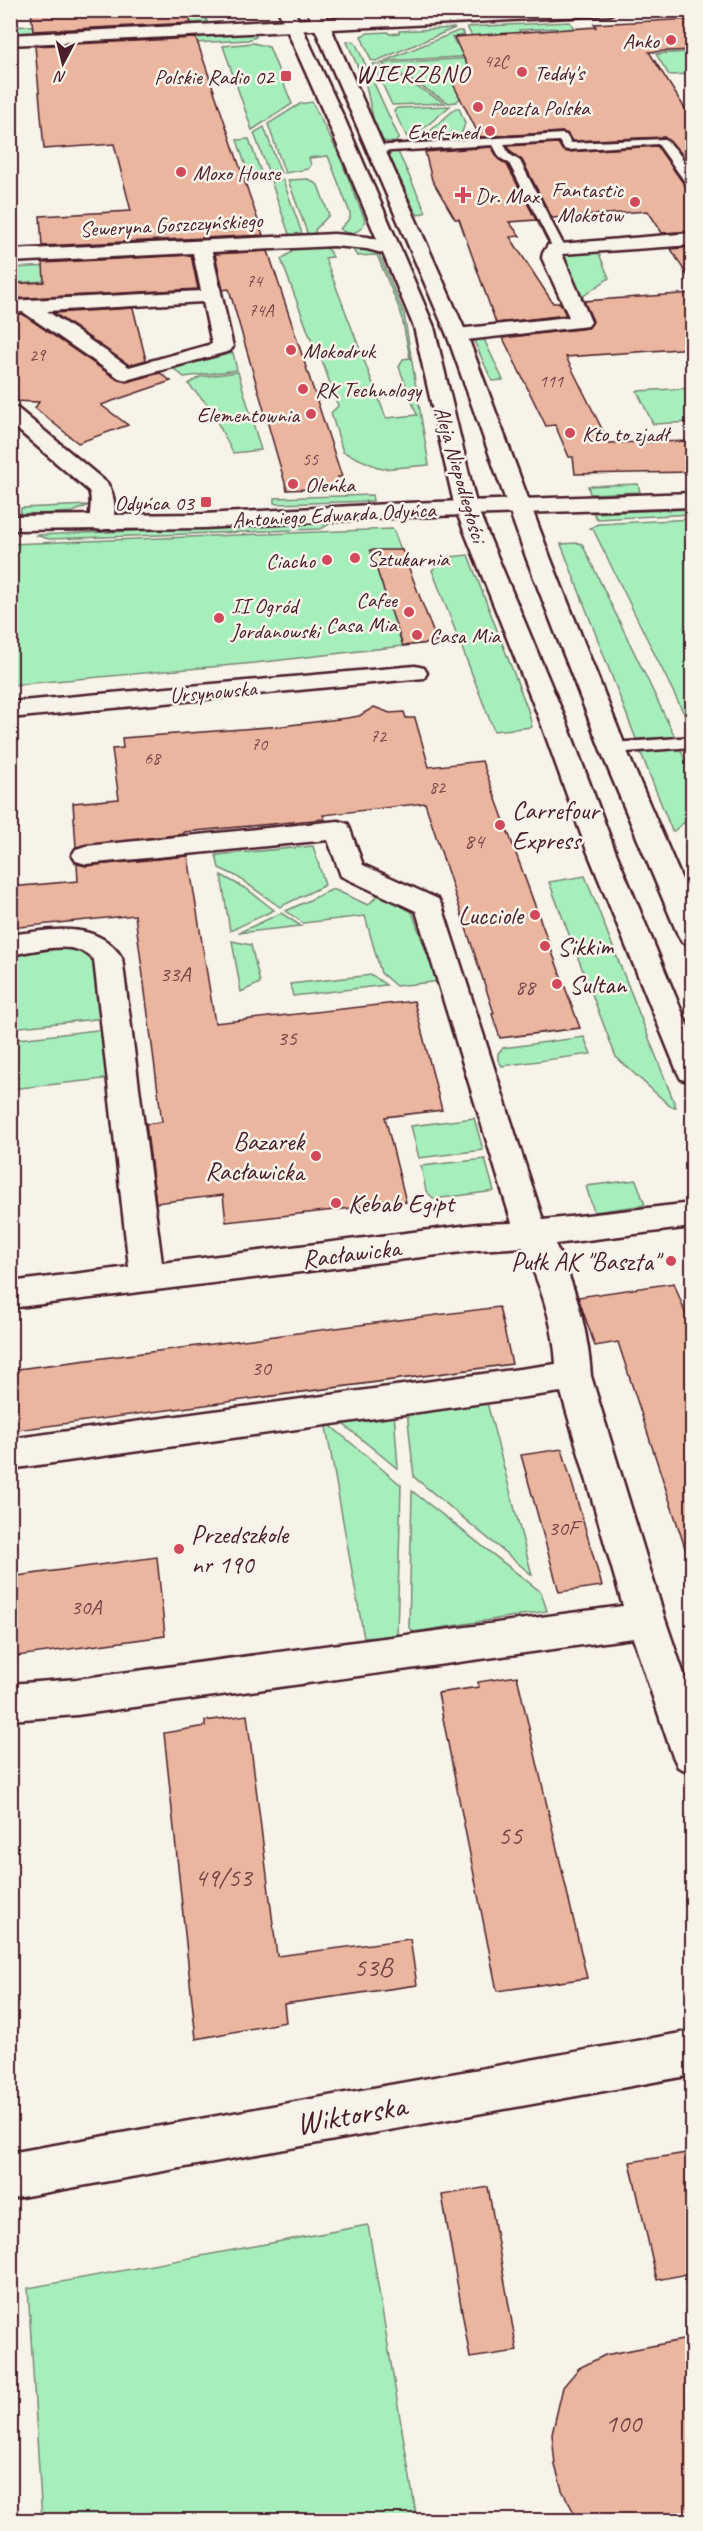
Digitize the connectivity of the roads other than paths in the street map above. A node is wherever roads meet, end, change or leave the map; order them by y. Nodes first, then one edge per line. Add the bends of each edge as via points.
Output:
1 (610, 10) edge
2 (586, 11) edge
3 (603, 11) edge
4 (521, 12) edge
5 (289, 17) edge
6 (317, 17) edge
7 (10, 40) edge
8 (497, 141) junction
9 (374, 149) junction
10 (693, 184) edge
11 (377, 217) junction
12 (693, 239) edge
13 (334, 240) junction
14 (201, 246) junction
15 (559, 248) junction
16 (390, 249) junction
17 (10, 256) edge
18 (212, 296) junction
19 (19, 307) edge
20 (457, 335) junction
21 (10, 412) edge
22 (693, 500) edge
23 (519, 507) junction
24 (466, 508) junction
25 (10, 523) edge
26 (101, 523) junction
27 (415, 673) dead end
28 (10, 710) edge
29 (693, 742) edge
30 (613, 748) junction
31 (86, 855) dead end
32 (691, 926) edge
33 (10, 945) edge
34 (693, 1071) edge
35 (693, 1215) edge
36 (534, 1234) junction
37 (147, 1278) junction
38 (10, 1295) edge
39 (574, 1376) junction
40 (10, 1454) edge
41 (646, 1619) junction
42 (10, 1702) edge
43 (693, 1754) edge
44 (693, 2053) edge
45 (10, 2176) edge

1 - 3 street
2 - 3 street
2 - 4 street
4 - 6 street
5 - 6 street
5 - 7 street
5 - 11 street, Aleja Niepodległości
6 - 9 street, Aleja Niepodległości
8 - 9 lane
8 - 10 lane via 562,137 568,147 657,141 666,145
8 - 15 lane via 504,156 514,161
9 - 20 street, Aleja Niepodległości
11 - 13 street, Seweryna Goszczyńskiego via 367,231
11 - 16 street, Aleja Niepodległości
12 - 15 street
13 - 14 street, Seweryna Goszczyńskiego
13 - 16 street, Seweryna Goszczyńskiego
14 - 17 street, Seweryna Goszczyńskiego
14 - 18 street
15 - 20 street via 553,251 552,258 581,322
16 - 24 street, Aleja Niepodległości via 424,327
18 - 19 street
18 - 19 street via 224,347 126,374
20 - 23 street, Aleja Niepodległości
21 - 26 street via 99,488 103,497
22 - 23 street, Antoniego Edwarda Odyńca
23 - 24 street, Antoniego Edwarda Odyńca
23 - 30 street, Aleja Niepodległości
24 - 26 street, Antoniego Edwarda Odyńca
24 - 34 street, Aleja Niepodległości
25 - 26 street, Antoniego Edwarda Odyńca
27 - 28 street, Ursynowska
29 - 30 lane
30 - 32 street, Aleja Niepodległości
31 - 36 street via 338,830 351,870 428,906 516,1192
33 - 37 street via 71,938 99,948 108,958
35 - 36 street, Racławicka
36 - 37 street, Racławicka via 478,1237
36 - 39 street via 549,1266 572,1342
37 - 38 street, Racławicka
39 - 40 street
39 - 41 street
41 - 42 street via 77,1697
41 - 43 street
44 - 45 street, Wiktorska

